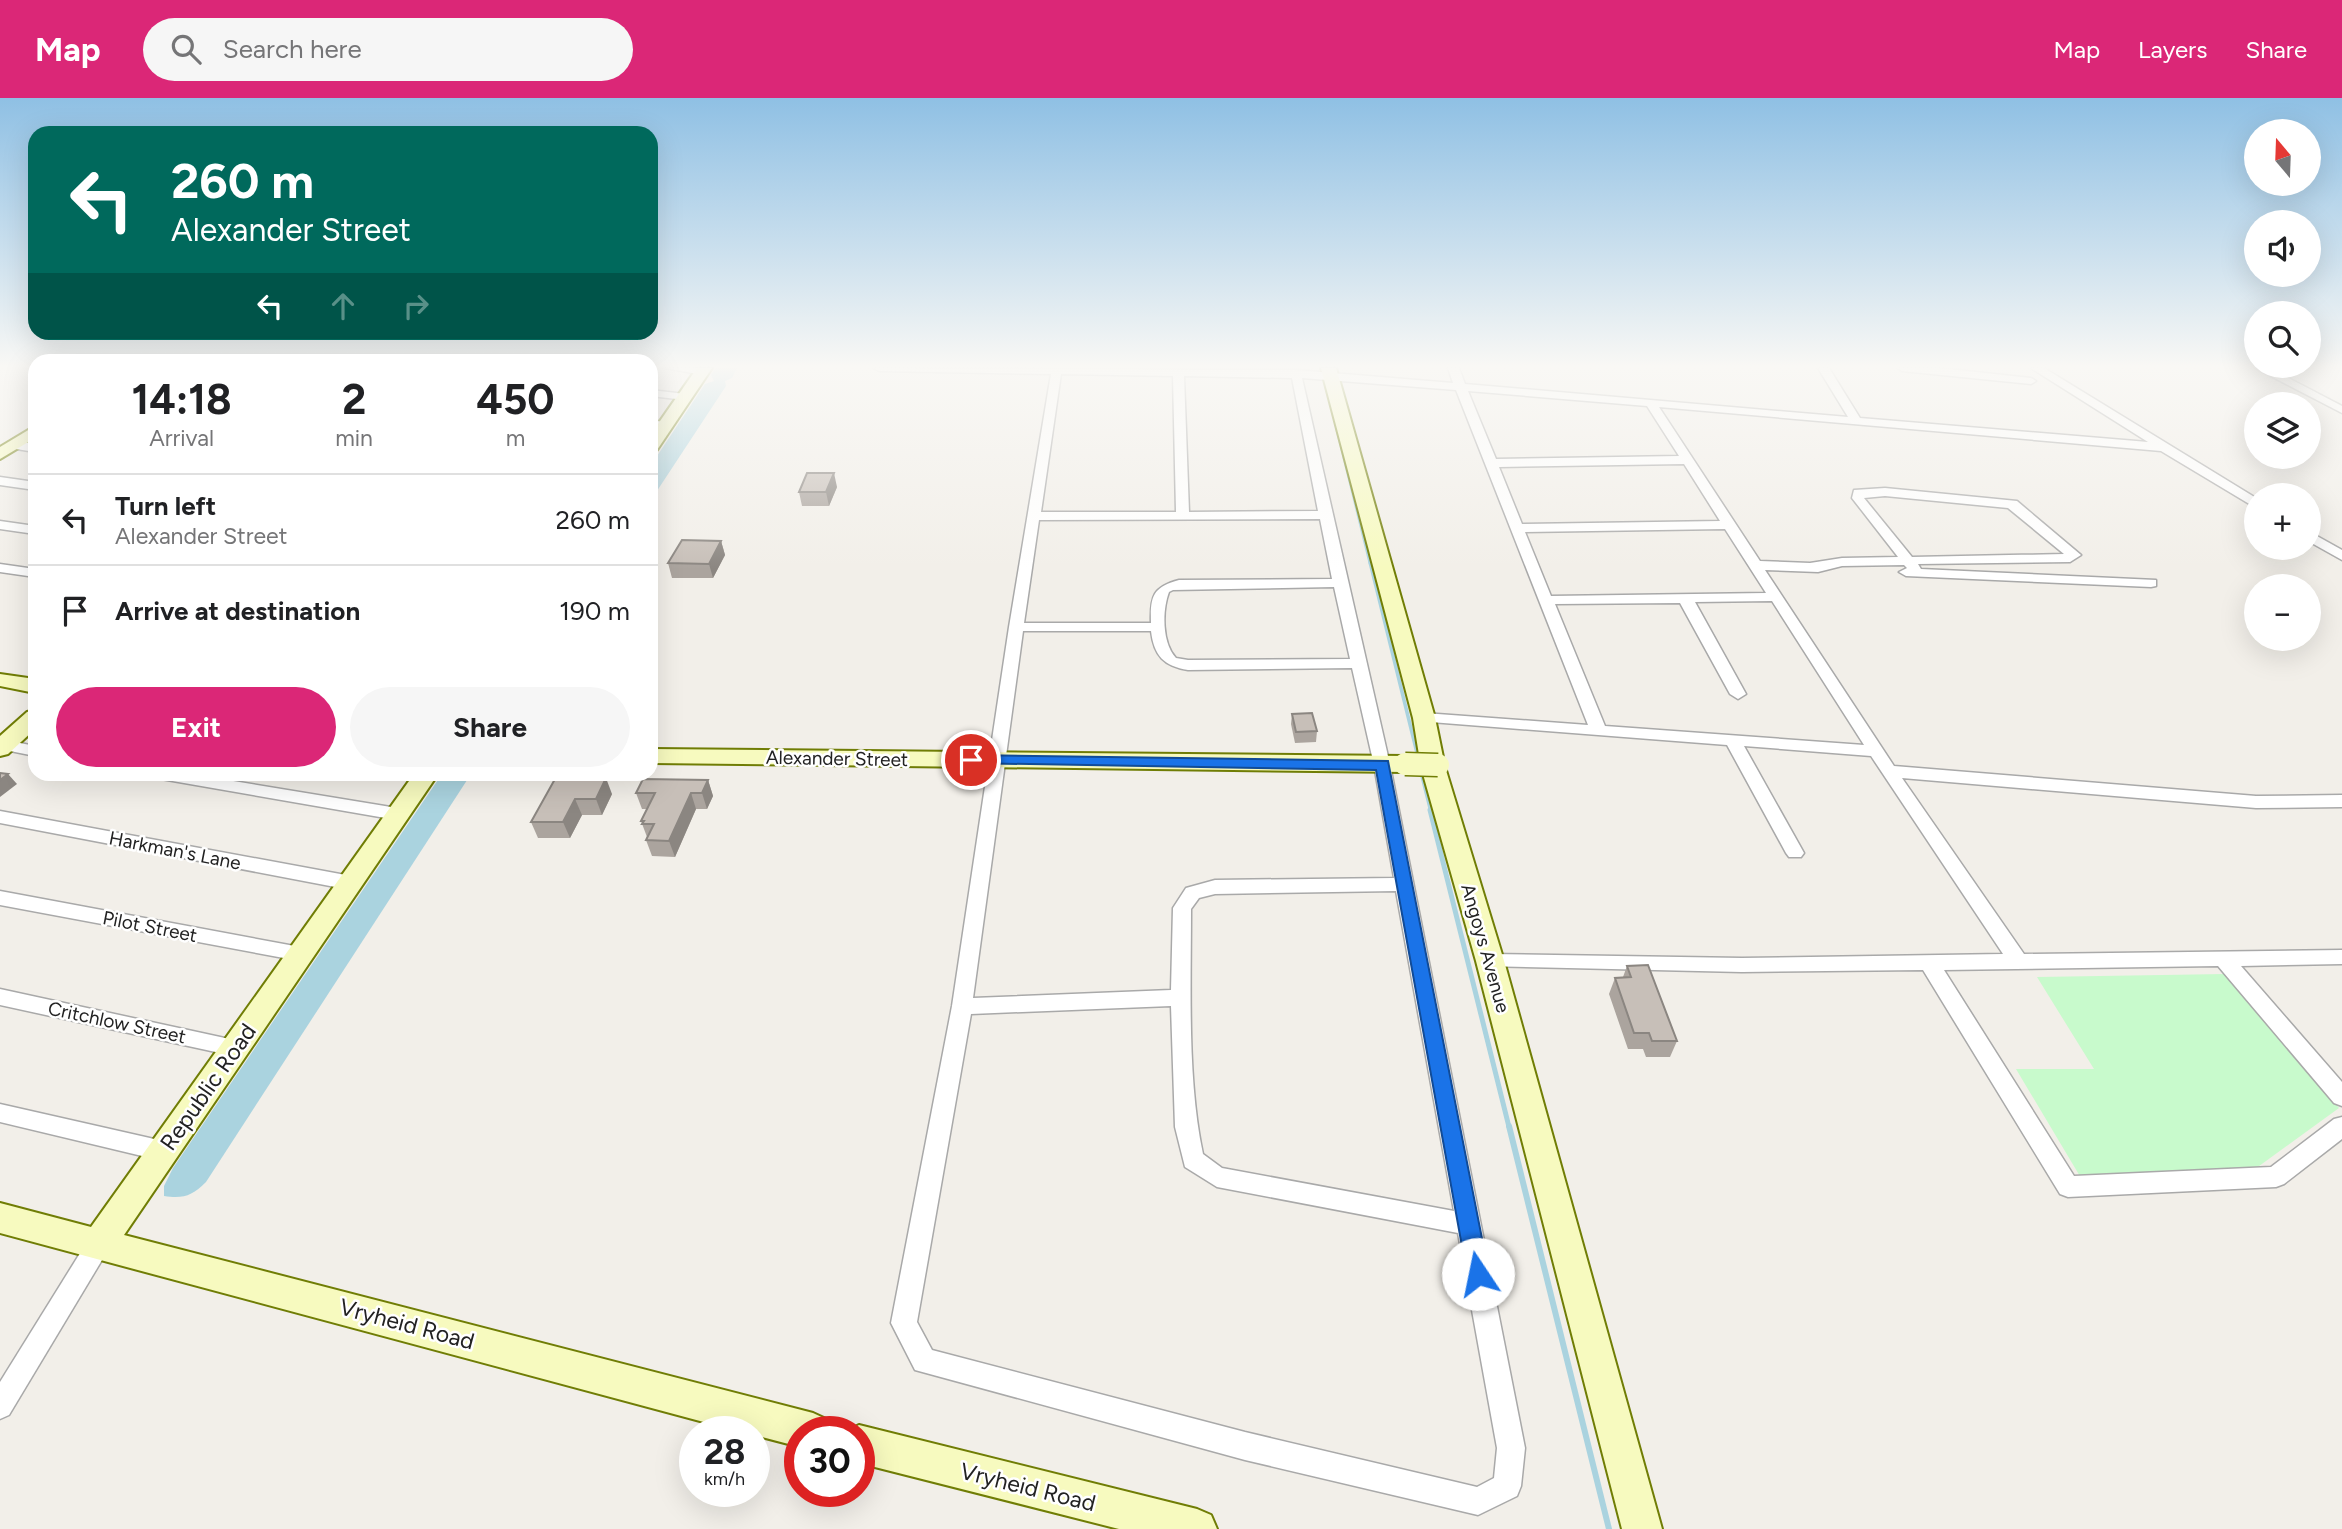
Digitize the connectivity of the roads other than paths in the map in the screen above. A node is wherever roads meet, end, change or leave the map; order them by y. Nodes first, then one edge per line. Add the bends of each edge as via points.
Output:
1 (1046, 435) edge
2 (1181, 435) edge
3 (1309, 435) edge
4 (1341, 435) edge
5 (1481, 435) edge
6 (1671, 435) edge
7 (2018, 435) edge
8 (2142, 435) edge
9 (28, 436) edge
10 (2161, 447) junction
11 (28, 448) edge
12 (7, 450) edge
13 (1687, 460) junction
14 (1492, 463) junction
15 (0, 481) edge
16 (28, 485) edge
17 (2244, 497) edge
18 (1325, 515) junction
19 (1033, 516) junction
20 (1184, 516) junction
21 (0, 525) edge
22 (1729, 525) junction
23 (1518, 528) junction
24 (28, 529) edge
25 (2321, 543) edge
26 (2342, 555) edge
27 (1908, 561) junction
28 (1755, 565) junction
29 (0, 568) edge
30 (1808, 568) junction
31 (28, 572) edge
32 (1917, 572) junction
33 (1340, 583) junction
34 (2151, 583) dead end
35 (1775, 597) junction
36 (1685, 598) junction
37 (1546, 600) junction
38 (1016, 627) junction
39 (1157, 627) junction
40 (1358, 663) junction
41 (0, 680) edge
42 (28, 685) edge
43 (1738, 694) dead end
44 (1424, 718) junction
45 (28, 722) edge
46 (1598, 730) junction
47 (1733, 741) junction
48 (1, 746) edge
49 (28, 750) edge
50 (1877, 751) junction
51 (658, 757) edge
52 (998, 760) junction
53 (1415, 765) junction
54 (1889, 771) junction
55 (202, 781) edge
56 (421, 781) edge
57 (2342, 801) edge
58 (397, 814) junction
59 (0, 817) edge
60 (1795, 853) dead end
61 (351, 883) junction
62 (1404, 884) junction
63 (0, 898) edge
64 (300, 954) junction
65 (2222, 957) junction
66 (2342, 957) edge
67 (1490, 961) junction
68 (1928, 961) junction
69 (2019, 962) junction
70 (0, 997) edge
71 (1181, 998) junction
72 (962, 1006) junction
73 (234, 1048) junction
74 (2342, 1097) edge
75 (0, 1112) edge
76 (2342, 1126) edge
77 (163, 1151) junction
78 (0, 1218) edge
79 (1469, 1224) junction
80 (100, 1242) junction
81 (0, 1406) edge
82 (784, 1424) edge
83 (875, 1448) edge
84 (1197, 1529) edge
85 (1642, 1529) edge

1 - 19 street
2 - 20 street
3 - 18 street
4 - 44 street, Angoys Avenue
5 - 14 street
6 - 13 street
7 - 10 street
8 - 10 street
9 - 12 street
10 - 17 street
11 - 12 street
13 - 14 street
13 - 22 street
14 - 23 street
15 - 16 street
18 - 20 street
18 - 33 street
19 - 20 street
19 - 38 street
21 - 24 street
22 - 23 street
22 - 28 street
23 - 37 street
25 - 26 street
27 - 27 street via 1858,493 2012,504 2074,555
27 - 30 street via 1824,563
27 - 32 street
28 - 30 street
28 - 35 street
29 - 31 street
30 - 32 street
32 - 34 street
33 - 39 street via 1179,584 1162,592
33 - 40 street
35 - 36 street
35 - 50 street
36 - 37 street
36 - 43 street
37 - 46 street
38 - 39 street
38 - 52 street
39 - 40 street via 1171,661 1188,666
40 - 53 street
41 - 42 street
44 - 46 street
44 - 53 street, Angoys Avenue
45 - 48 street
46 - 47 street
47 - 50 street
47 - 60 street
48 - 49 street
50 - 54 street
51 - 52 street, Alexander Street
52 - 53 street, Alexander Street
52 - 72 street
53 - 62 street
53 - 67 street, Angoys Avenue
54 - 57 street via 2256,802
54 - 69 street
55 - 58 street
56 - 58 street, Republic Road
58 - 61 street, Republic Road
59 - 61 street, Harkman's Lane
61 - 64 street, Republic Road
62 - 71 street via 1215,887 1193,893 1182,908
62 - 79 street
63 - 64 street, Pilot Street
64 - 73 street, Republic Road
65 - 66 street
65 - 69 street
65 - 74 street
67 - 68 street via 1742,965
67 - 85 street, Angoys Avenue
68 - 69 street
68 - 76 street via 2068,1187 2276,1177
70 - 73 street, Critchlow Street
71 - 72 street
71 - 79 street via 1186,1128 1193,1160 1217,1177
72 - 79 street via 904,1323 924,1361 1245,1446 1478,1501 1507,1486 1511,1448
73 - 77 street, Republic Road
75 - 77 street
77 - 80 street, Republic Road
78 - 80 street, Vryheid Road
80 - 81 street, Republic Road
80 - 82 street, Vryheid Road
83 - 84 street, Vryheid Road

